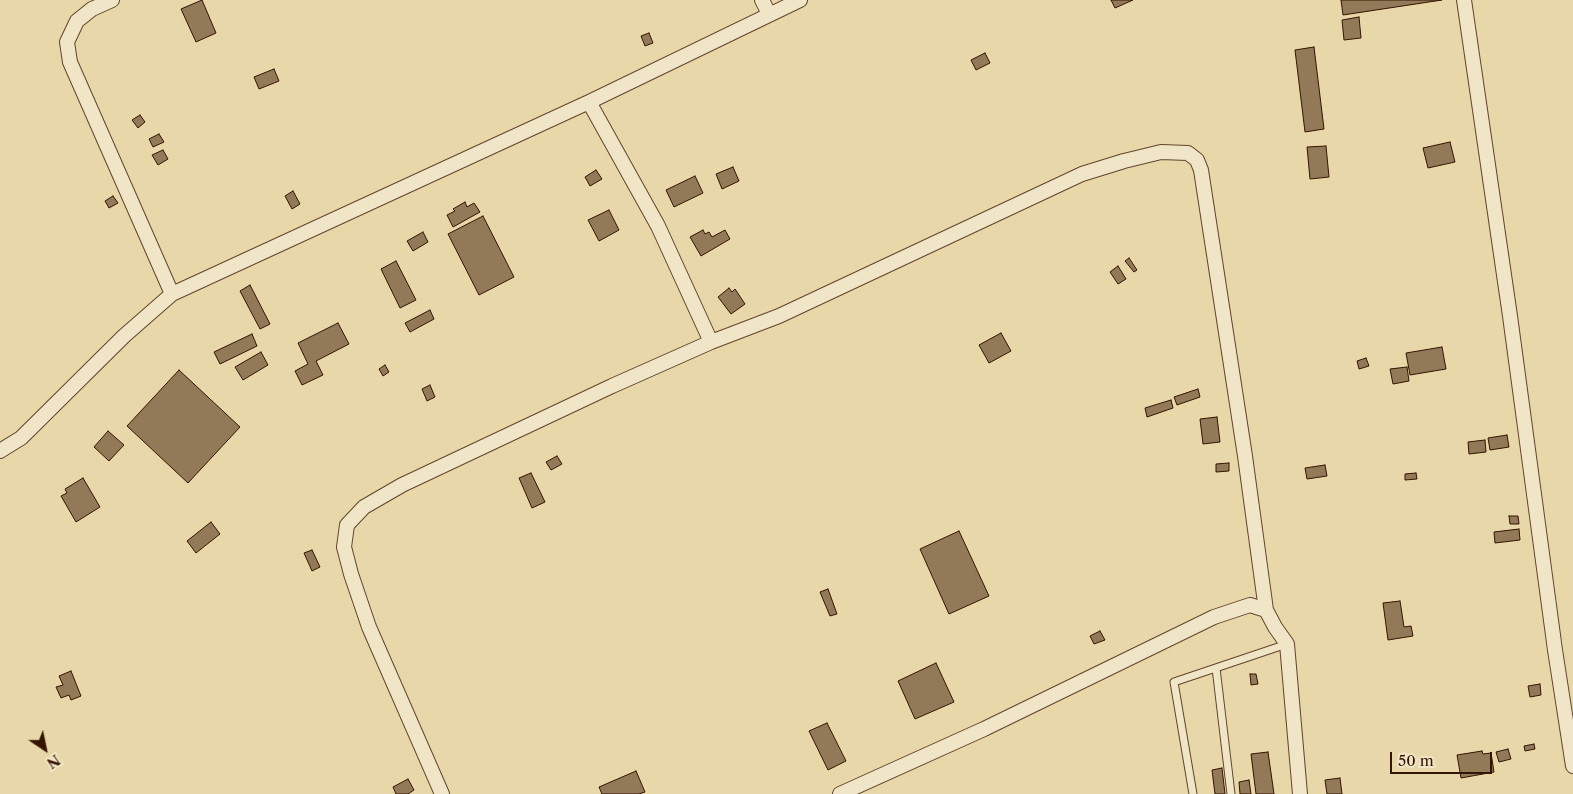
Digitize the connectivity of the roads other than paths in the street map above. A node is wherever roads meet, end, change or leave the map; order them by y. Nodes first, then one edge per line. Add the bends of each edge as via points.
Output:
1 (112, 0) edge
2 (762, 0) edge
3 (800, 0) edge
4 (1464, 0) edge
5 (769, 14) junction
6 (589, 102) junction
7 (172, 294) junction
8 (711, 342) junction
9 (0, 451) edge
10 (1266, 610) junction
11 (1287, 644) junction
12 (1216, 668) junction
13 (1573, 766) edge
14 (442, 794) edge
15 (840, 794) edge
16 (1193, 794) edge
17 (1231, 794) edge
18 (1300, 794) edge

1 - 7 street via 92,9 77,21 68,42 70,62
2 - 5 street
3 - 5 street
4 - 13 street
5 - 6 street
6 - 7 street
6 - 8 street via 658,226
7 - 9 street via 124,336 21,438
8 - 10 street via 779,316 1082,174 1160,152 1188,153 1197,160 1205,193 1246,456
8 - 14 street via 402,485 364,507 347,525 344,547 369,626
10 - 11 street
10 - 15 street via 1250,604 1214,617 984,729
11 - 12 lane
11 - 18 street
12 - 16 lane via 1174,682
12 - 17 lane

